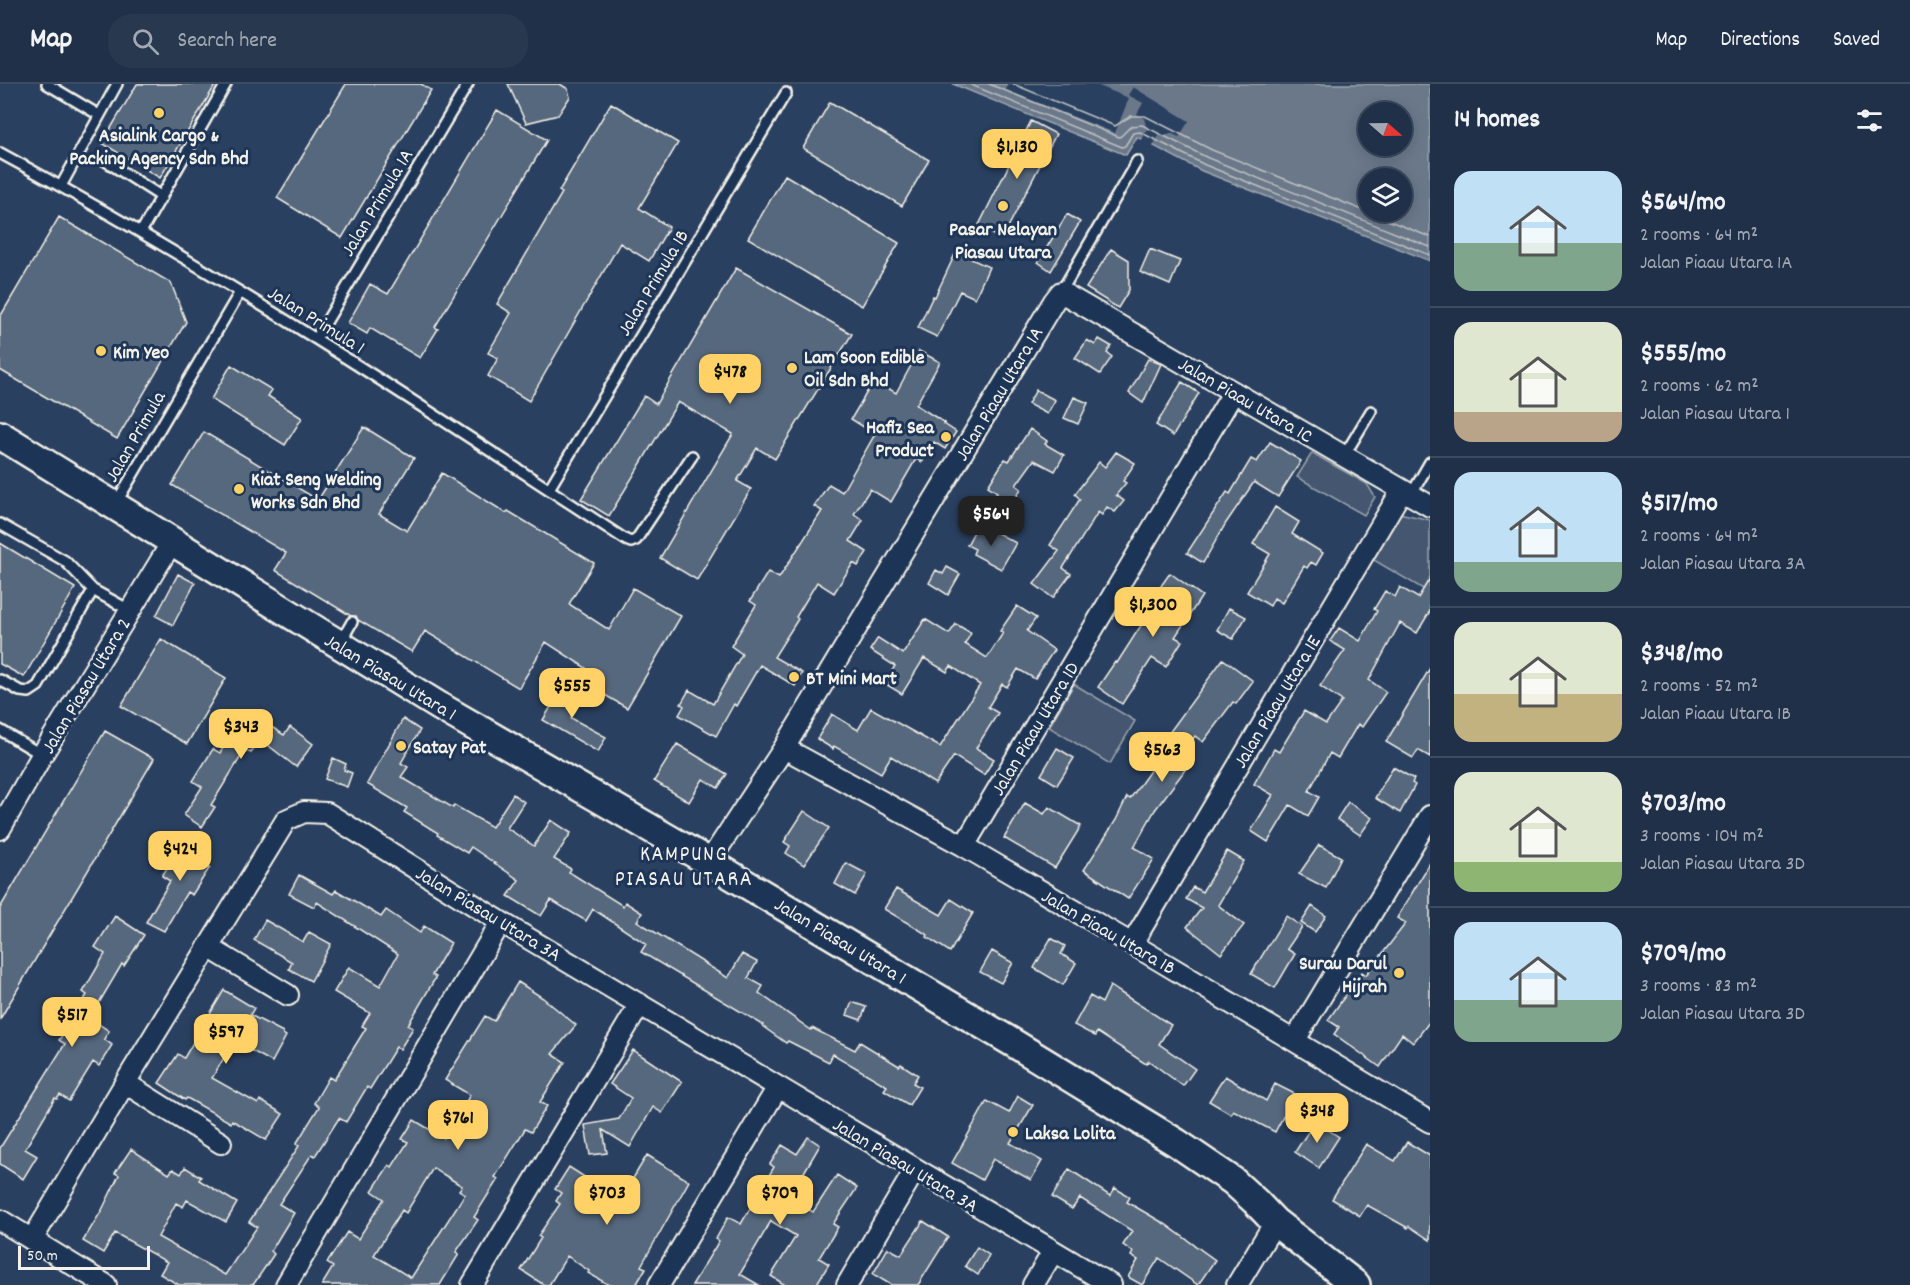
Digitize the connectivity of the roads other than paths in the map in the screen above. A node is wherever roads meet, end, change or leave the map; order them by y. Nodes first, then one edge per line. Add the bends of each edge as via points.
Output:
1 (47, 84) edge
2 (117, 84) edge
3 (226, 84) edge
4 (468, 84) edge
5 (786, 93) dead end
6 (99, 115) junction
7 (0, 153) edge
8 (101, 158) dead end
9 (1137, 161) dead end
10 (61, 186) junction
11 (162, 198) junction
12 (141, 232) junction
13 (240, 292) junction
14 (1061, 292) junction
15 (316, 339) junction
16 (1233, 393) junction
17 (1371, 411) dead end
18 (0, 435) edge
19 (692, 456) dead end
20 (1344, 456) junction
21 (1430, 462) edge
22 (549, 489) junction
23 (1406, 493) junction
24 (115, 505) junction
25 (1430, 506) edge
26 (0, 524) edge
27 (172, 543) junction
28 (93, 590) junction
29 (131, 611) junction
30 (352, 622) dead end
31 (339, 645) junction
32 (0, 680) edge
33 (0, 730) edge
34 (784, 748) junction
35 (42, 755) junction
36 (1430, 816) edge
37 (0, 829) edge
38 (964, 846) junction
39 (709, 862) junction
40 (501, 922) junction
41 (1132, 944) junction
42 (208, 947) junction
43 (288, 995) dead end
44 (640, 1004) junction
45 (1295, 1040) junction
46 (125, 1083) junction
47 (778, 1087) junction
48 (1430, 1122) edge
49 (221, 1143) dead end
50 (915, 1170) junction
51 (0, 1220) edge
52 (1275, 1222) junction
53 (32, 1240) junction
54 (1053, 1252) junction
55 (106, 1285) edge
56 (286, 1285) edge
57 (472, 1285) edge
58 (660, 1285) edge
59 (847, 1285) edge
60 (1033, 1285) edge
61 (1111, 1285) edge
62 (1237, 1285) edge
63 (1356, 1285) edge

1 - 6 lane
2 - 6 lane
3 - 11 lane
4 - 15 lane, Jalan Primula 1A
5 - 22 lane, Jalan Primula 1B
6 - 10 lane
7 - 10 lane, Jalan Primula 1
8 - 11 lane
9 - 14 lane
10 - 12 lane, Jalan Primula 1
11 - 12 lane
12 - 13 lane, Jalan Primula 1
13 - 15 lane, Jalan Primula 1
13 - 24 lane, Jalan Primula
14 - 16 street, Jalan Piaau Utara 1C
14 - 34 street, Jalan Piaau Utara 1A
15 - 22 lane, Jalan Primula 1
16 - 20 street, Jalan Piaau Utara 1C
16 - 38 street, Jalan Piaau Utara 1D
17 - 20 lane
18 - 24 street, Jalan Piasau Utara 1
19 - 22 lane, Jalan Primula 1 via 631,542
20 - 23 street, Jalan Piaau Utara 1C
21 - 23 lane
23 - 25 street, Jalan Piaau Utara 1C
23 - 41 street, Jalan Piaau Utara 1E
24 - 27 street, Jalan Piasau Utara 1
26 - 28 lane via 65,561
27 - 29 street, Jalan Piasau Utara 2
27 - 31 street, Jalan Piasau Utara 1
28 - 29 lane
28 - 32 lane via 38,686 29,692 20,691
29 - 35 street, Jalan Piasau Utara 2
30 - 31 lane
31 - 39 street, Jalan Piasau Utara 1
33 - 35 lane
34 - 38 street, Jalan Piaau Utara 1B
34 - 39 street, Jalan Piaau Utara 1A
35 - 37 street, Jalan Piasau Utara 2
36 - 45 street
38 - 41 street, Jalan Piaau Utara 1B
39 - 52 street, Jalan Piasau Utara 1 via 1177,1143 1233,1181
40 - 42 street, Jalan Piasau Utara 3A via 327,813 304,812 286,820
40 - 44 street, Jalan Piasau Utara 3A
40 - 56 street
41 - 45 street, Jalan Piaau Utara 1B
42 - 43 street
42 - 46 street, Jalan Piasau Utara 3A
44 - 47 street, Jalan Piasau Utara 3A
44 - 57 street
45 - 48 street, Jalan Piaau Utara 1B
46 - 49 street
46 - 53 street, Jalan Piasau Utara 3A
47 - 50 street, Jalan Piasau Utara 3A
47 - 58 street
50 - 54 street, Jalan Piasau Utara 3A
50 - 59 street
51 - 53 street
52 - 62 street
52 - 63 street, Jalan Piasau Utara 1
53 - 55 street
54 - 60 street
54 - 61 street, Jalan Piasau Utara 3A

